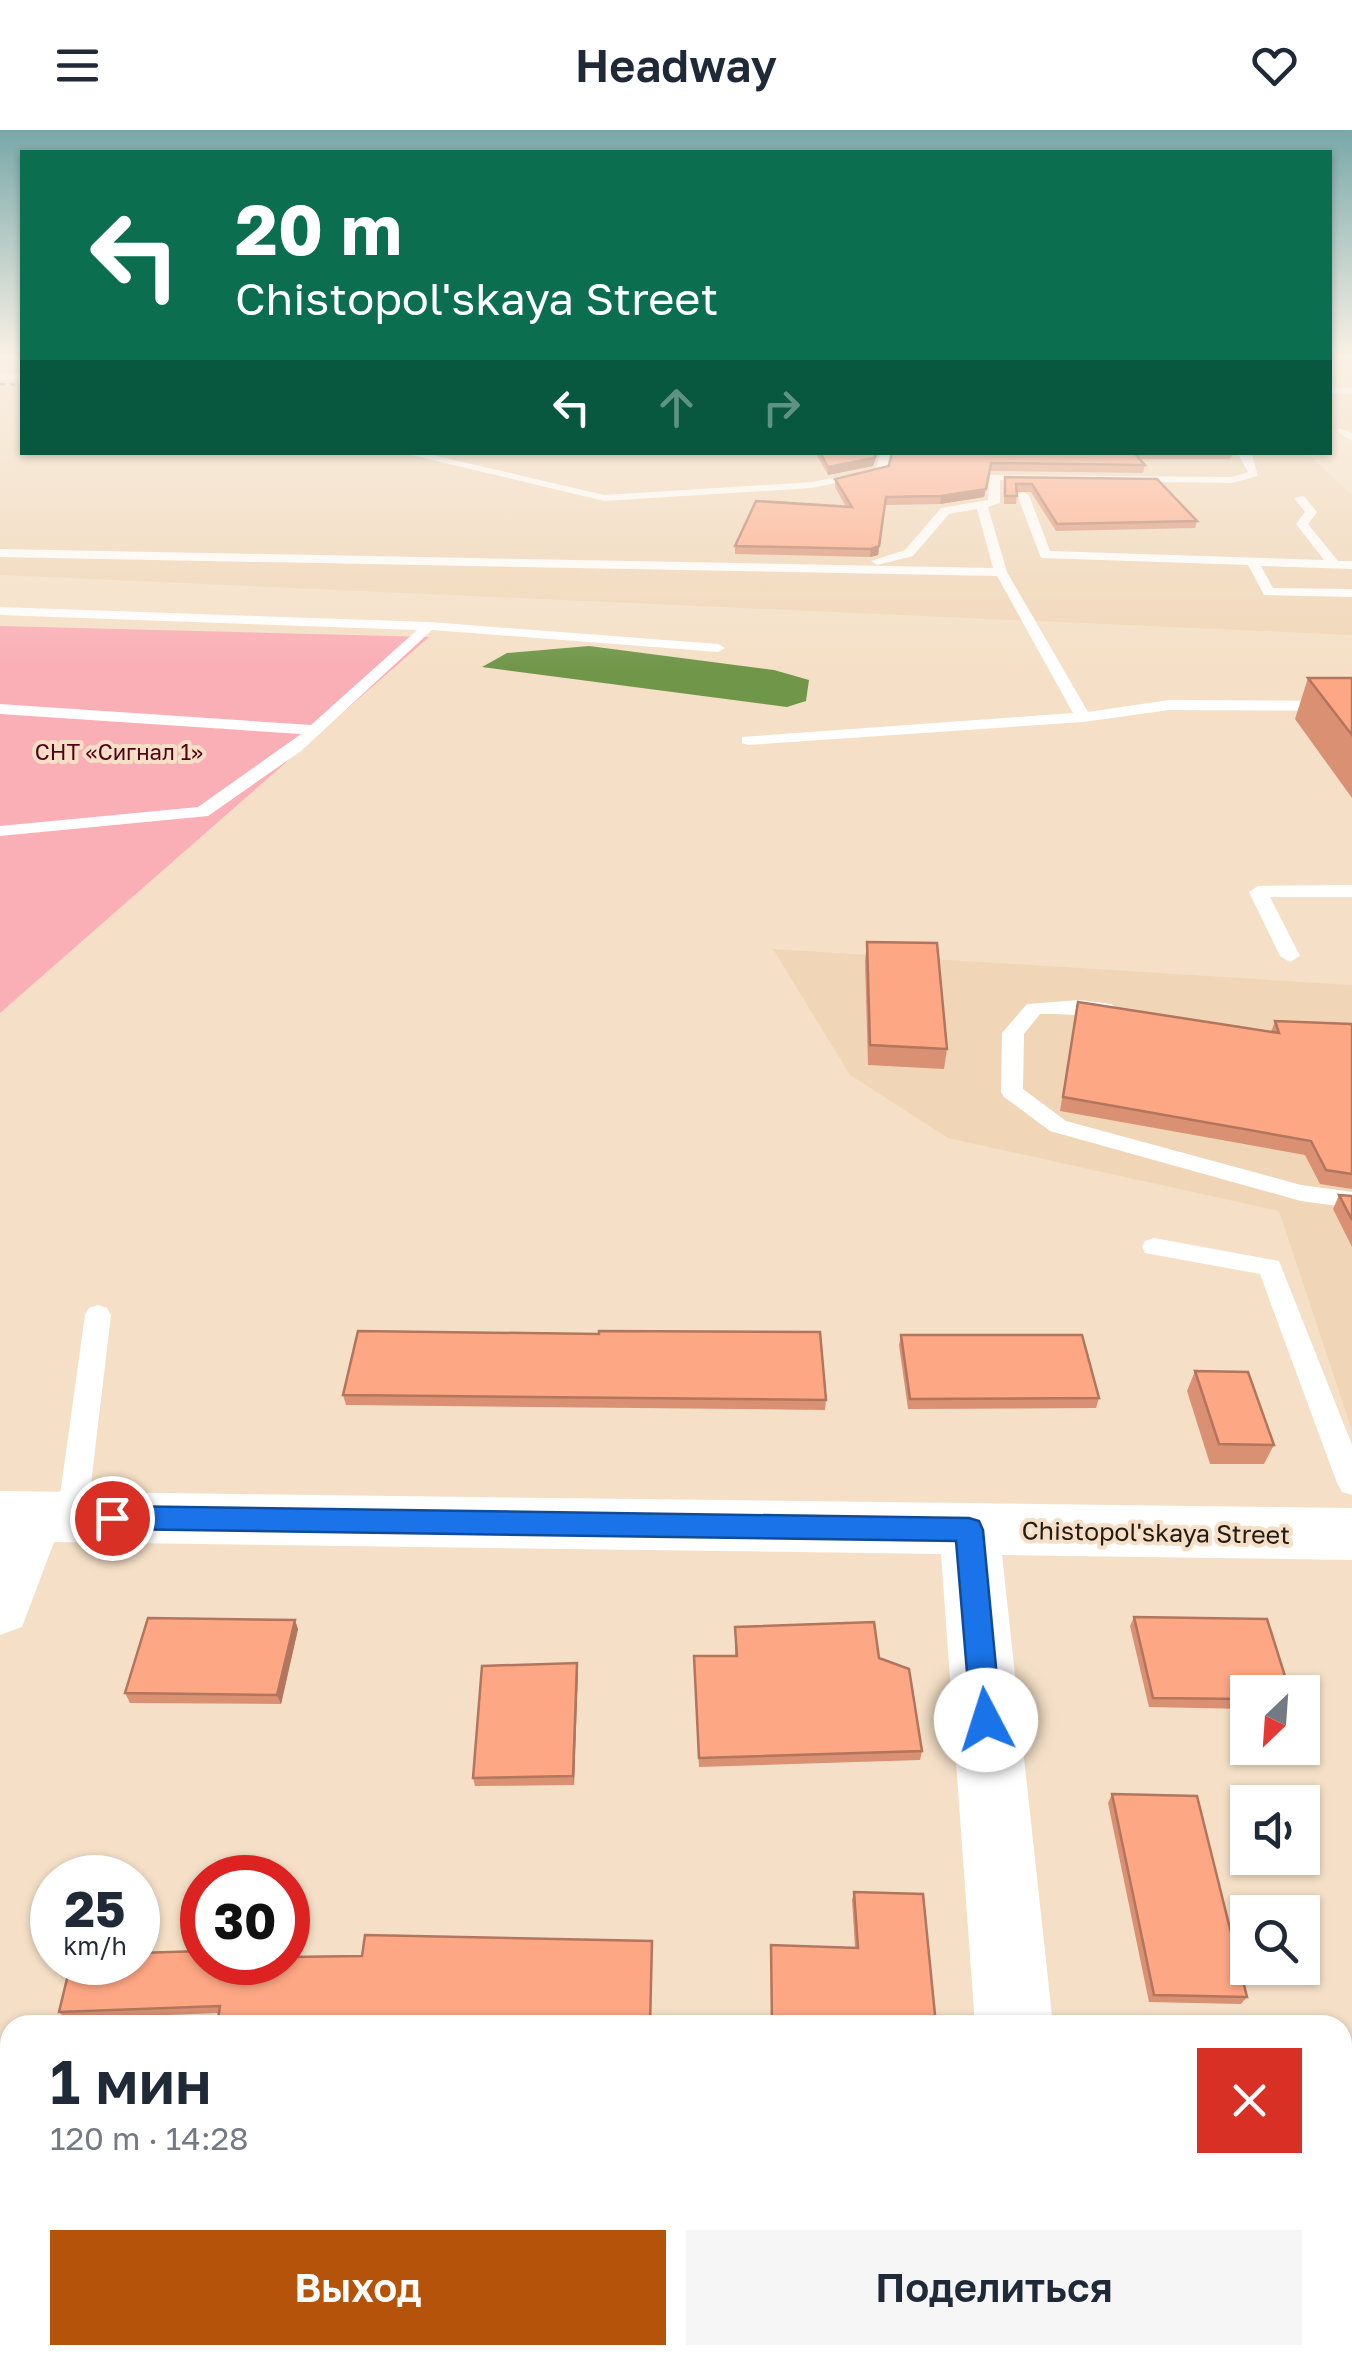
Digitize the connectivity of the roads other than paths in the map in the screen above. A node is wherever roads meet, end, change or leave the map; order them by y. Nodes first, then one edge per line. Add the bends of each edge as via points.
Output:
1 (440, 460) edge
2 (884, 460) edge
3 (1249, 460) edge
4 (1023, 495) edge
5 (1300, 498) dead end
6 (982, 506) junction
7 (0, 554) edge
8 (685, 554) dead end
9 (1252, 561) junction
10 (1333, 563) junction
11 (1352, 565) edge
12 (1000, 572) junction
13 (1352, 593) edge
14 (0, 612) edge
15 (429, 626) junction
16 (718, 648) dead end
17 (1352, 706) edge
18 (0, 708) edge
19 (1083, 717) junction
20 (316, 730) junction
21 (748, 740) dead end
22 (0, 831) edge
23 (1352, 892) edge
24 (1290, 956) dead end
25 (1138, 1013) edge
26 (1352, 1200) edge
27 (1154, 1247) dead end
28 (98, 1315) dead end
29 (1352, 1483) edge
30 (35, 1516) edge
31 (969, 1530) junction
32 (1352, 1534) edge
33 (0, 1607) edge
34 (1013, 2015) edge

1 - 2 lane via 604,498 812,485 881,471
3 - 6 lane via 1254,474 1232,480 994,477 994,503
4 - 9 lane via 1045,554
5 - 10 lane via 1310,512 1302,524
6 - 8 lane via 946,511 909,553 888,561
6 - 12 lane
7 - 12 lane
9 - 10 lane
9 - 13 lane via 1270,592
10 - 11 lane
12 - 19 lane
14 - 15 lane
15 - 16 lane
15 - 20 lane
17 - 19 lane via 1169,705
18 - 20 lane
19 - 21 lane
20 - 22 lane via 202,812
23 - 24 lane via 1258,892
25 - 26 lane via 1034,1008 1013,1033 1012,1092 1058,1126 1301,1193
27 - 29 lane via 1270,1266
28 - 30 lane
30 - 31 street, Chistopol'skaya Street
30 - 33 street
31 - 32 street, Chistopol'skaya Street
31 - 34 street

